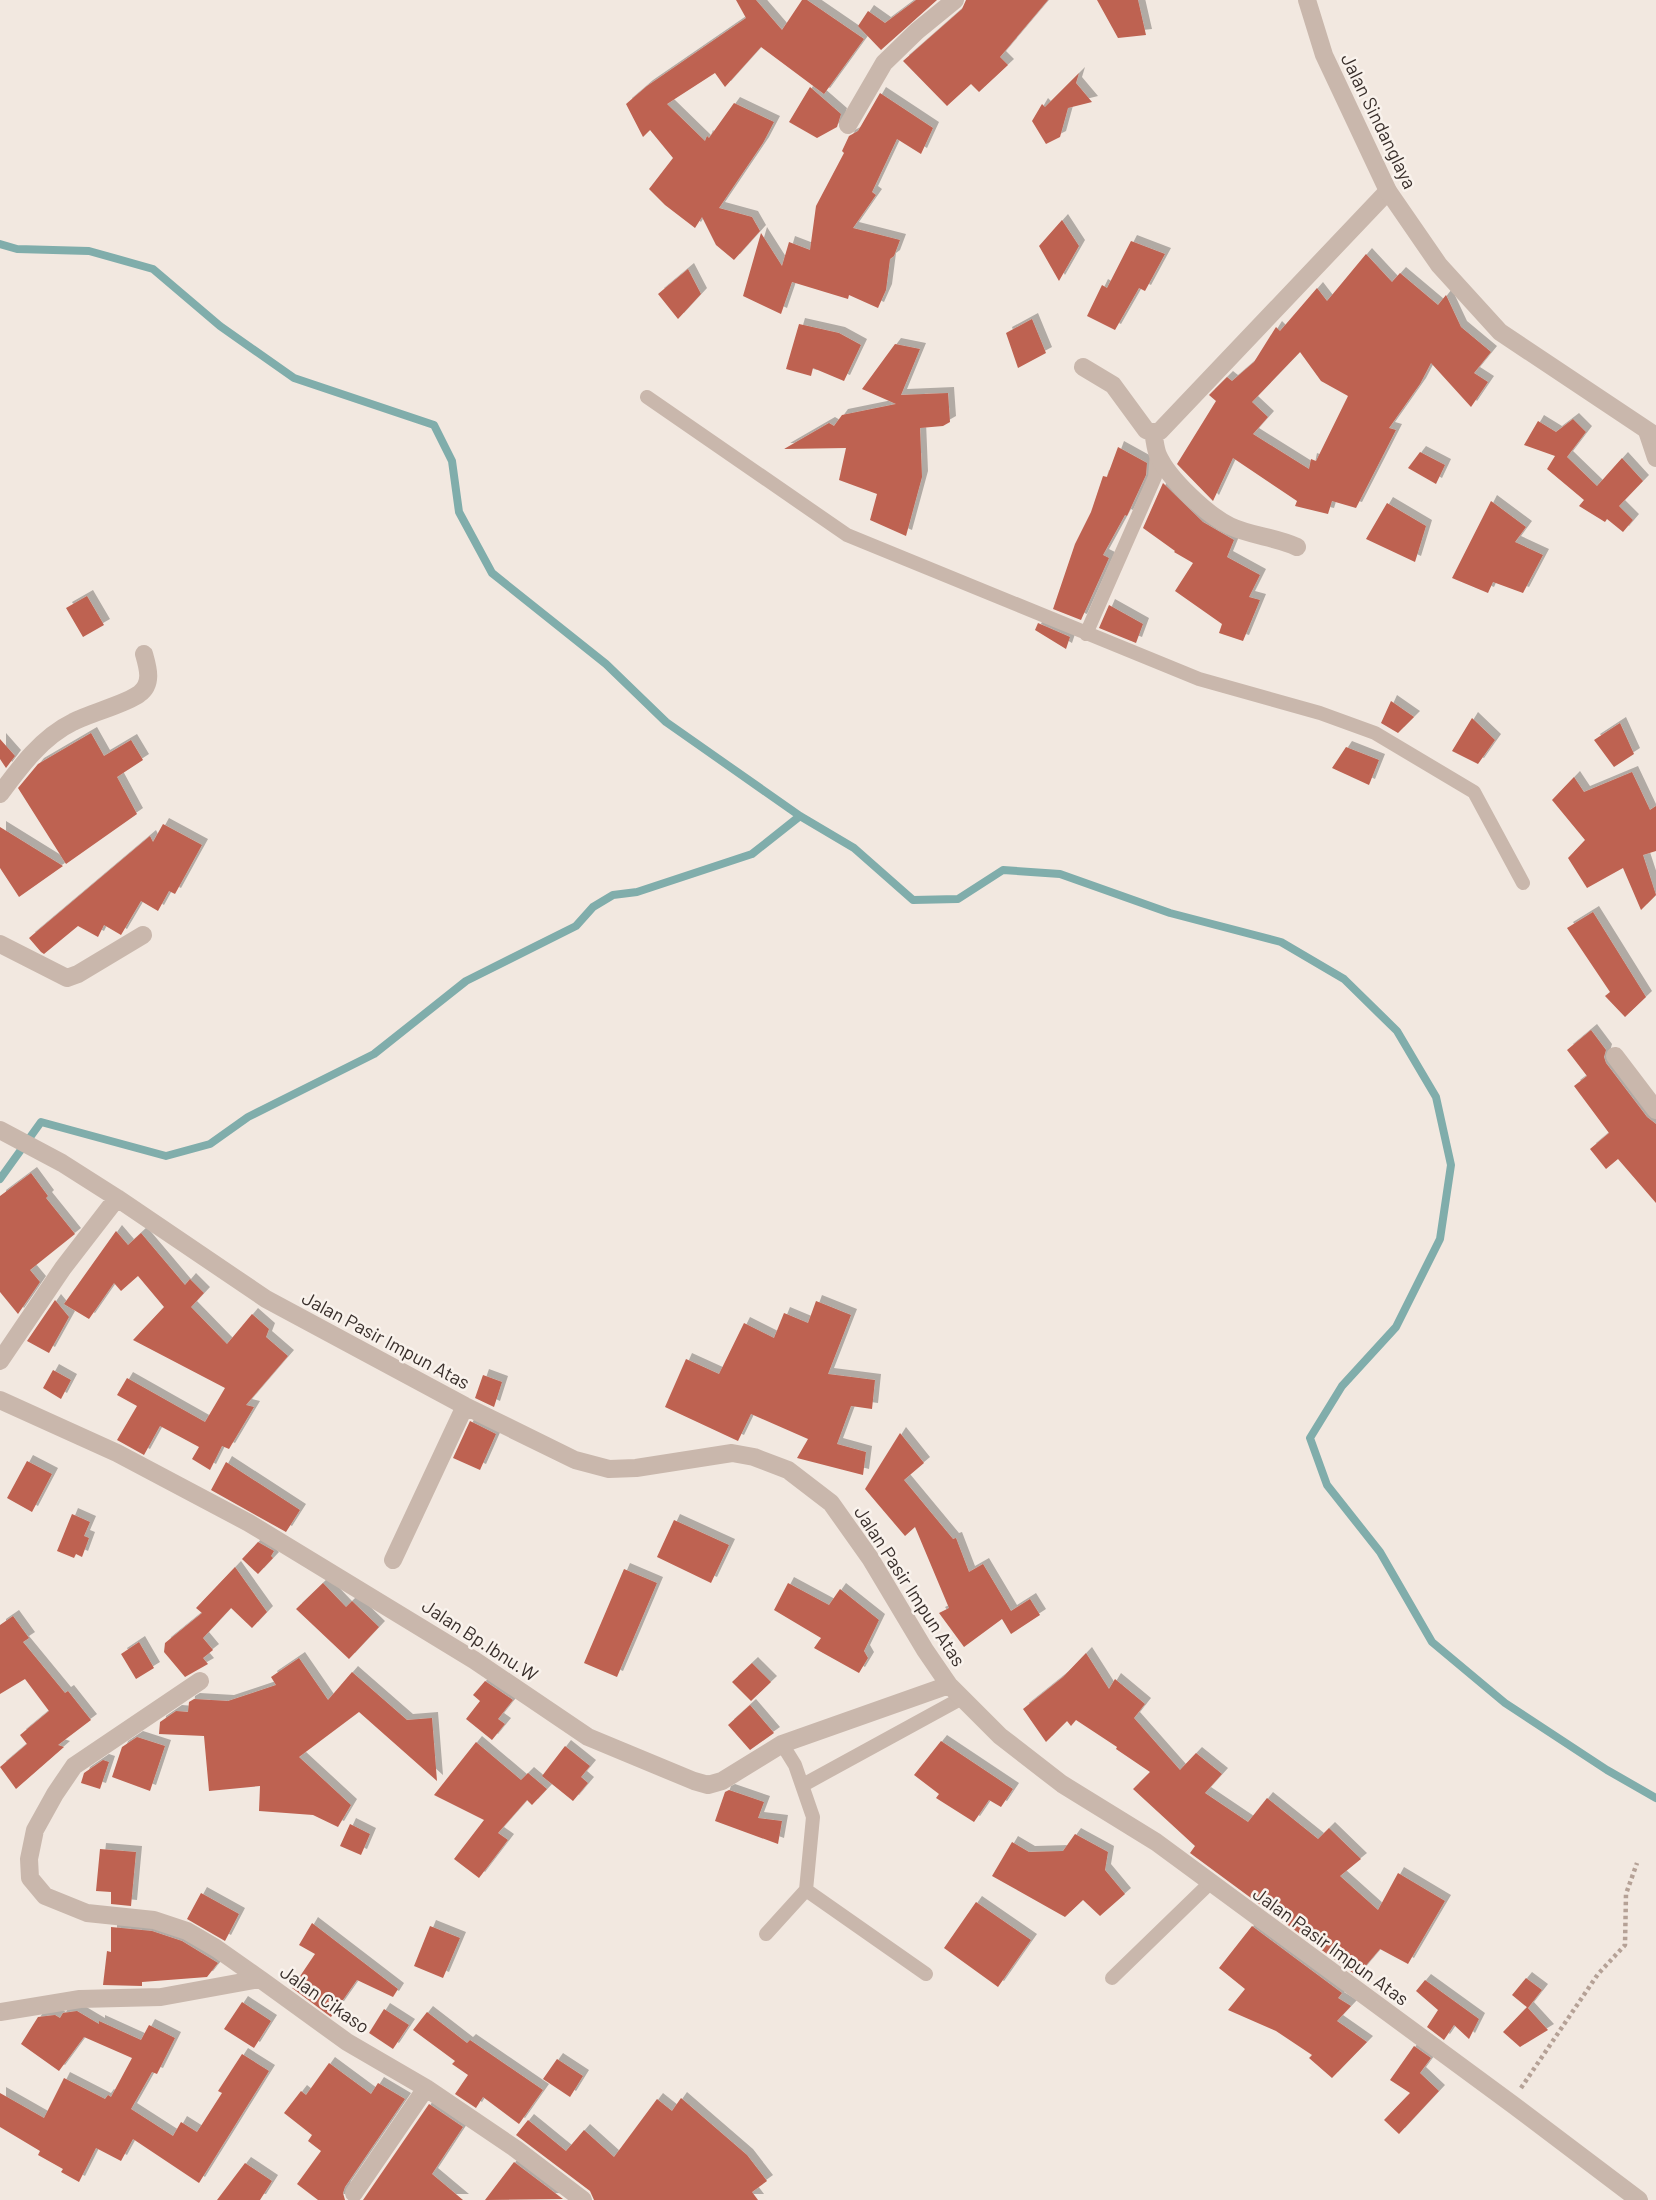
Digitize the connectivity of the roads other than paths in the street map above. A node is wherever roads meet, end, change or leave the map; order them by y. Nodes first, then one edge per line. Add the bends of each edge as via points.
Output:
1 (955, 0) edge
2 (1307, 0) edge
3 (848, 125) dead end
4 (1388, 191) junction
5 (1083, 367) dead end
6 (647, 397) dead end
7 (1153, 433) junction
8 (1651, 433) edge
9 (1157, 453) junction
10 (1656, 458) edge
11 (1297, 547) dead end
12 (1086, 634) junction
13 (144, 654) dead end
14 (0, 794) edge
15 (1523, 883) dead end
16 (143, 935) dead end
17 (0, 944) edge
18 (1615, 1056) dead end
19 (1656, 1110) edge
20 (0, 1130) edge
21 (117, 1198) junction
22 (0, 1361) edge
23 (0, 1400) edge
24 (465, 1406) junction
25 (393, 1560) dead end
26 (200, 1681) dead end
27 (956, 1692) junction
28 (782, 1744) junction
29 (803, 1785) junction
30 (1210, 1883) junction
31 (806, 1891) junction
32 (766, 1934) dead end
33 (926, 1974) dead end
34 (1112, 1978) dead end
35 (260, 1979) junction
36 (0, 2011) edge
37 (426, 2088) junction
38 (354, 2193) dead end
39 (578, 2198) edge
40 (1639, 2200) edge

1 - 3 street via 884,63
2 - 4 street, Jalan Sindanglaya via 1324,55
4 - 7 street via 1160,431
4 - 8 street, Jalan Sindanglaya via 1439,265 1500,332
5 - 7 street via 1113,385
6 - 12 lane via 847,535
7 - 9 street
8 - 10 street
9 - 11 street via 1169,472 1213,515 1231,527
9 - 12 lane via 1154,477
12 - 15 lane via 1199,679 1375,733 1474,792
13 - 14 street via 149,672 139,694 72,722 48,738
16 - 17 street via 67,978
18 - 19 street
20 - 21 street, Jalan Pasir Impun Atas
21 - 22 street
21 - 24 street, Jalan Pasir Impun Atas via 266,1299
23 - 28 street, Jalan Bp.Ibnu.W via 117,1453 249,1523 474,1660 588,1737 631,1757 708,1785 745,1769
24 - 25 street
24 - 27 street, Jalan Pasir Impun Atas via 575,1460 608,1469 732,1453 788,1470 831,1503
26 - 35 street via 74,1766 35,1830 30,1878 45,1896 87,1913 153,1920 187,1931
27 - 28 street, Jalan Bp.Ibnu.W
27 - 29 lane
27 - 30 street, Jalan Pasir Impun Atas via 1000,1736 1062,1784 1156,1842
28 - 29 lane
29 - 31 lane via 813,1817
30 - 34 lane
30 - 40 street, Jalan Pasir Impun Atas
31 - 32 lane
31 - 33 lane
35 - 36 street, Jalan Cikaso via 161,1997 80,1999
35 - 37 street, Jalan Cikaso via 347,2042
37 - 38 street
37 - 39 street, Jalan Cikaso

